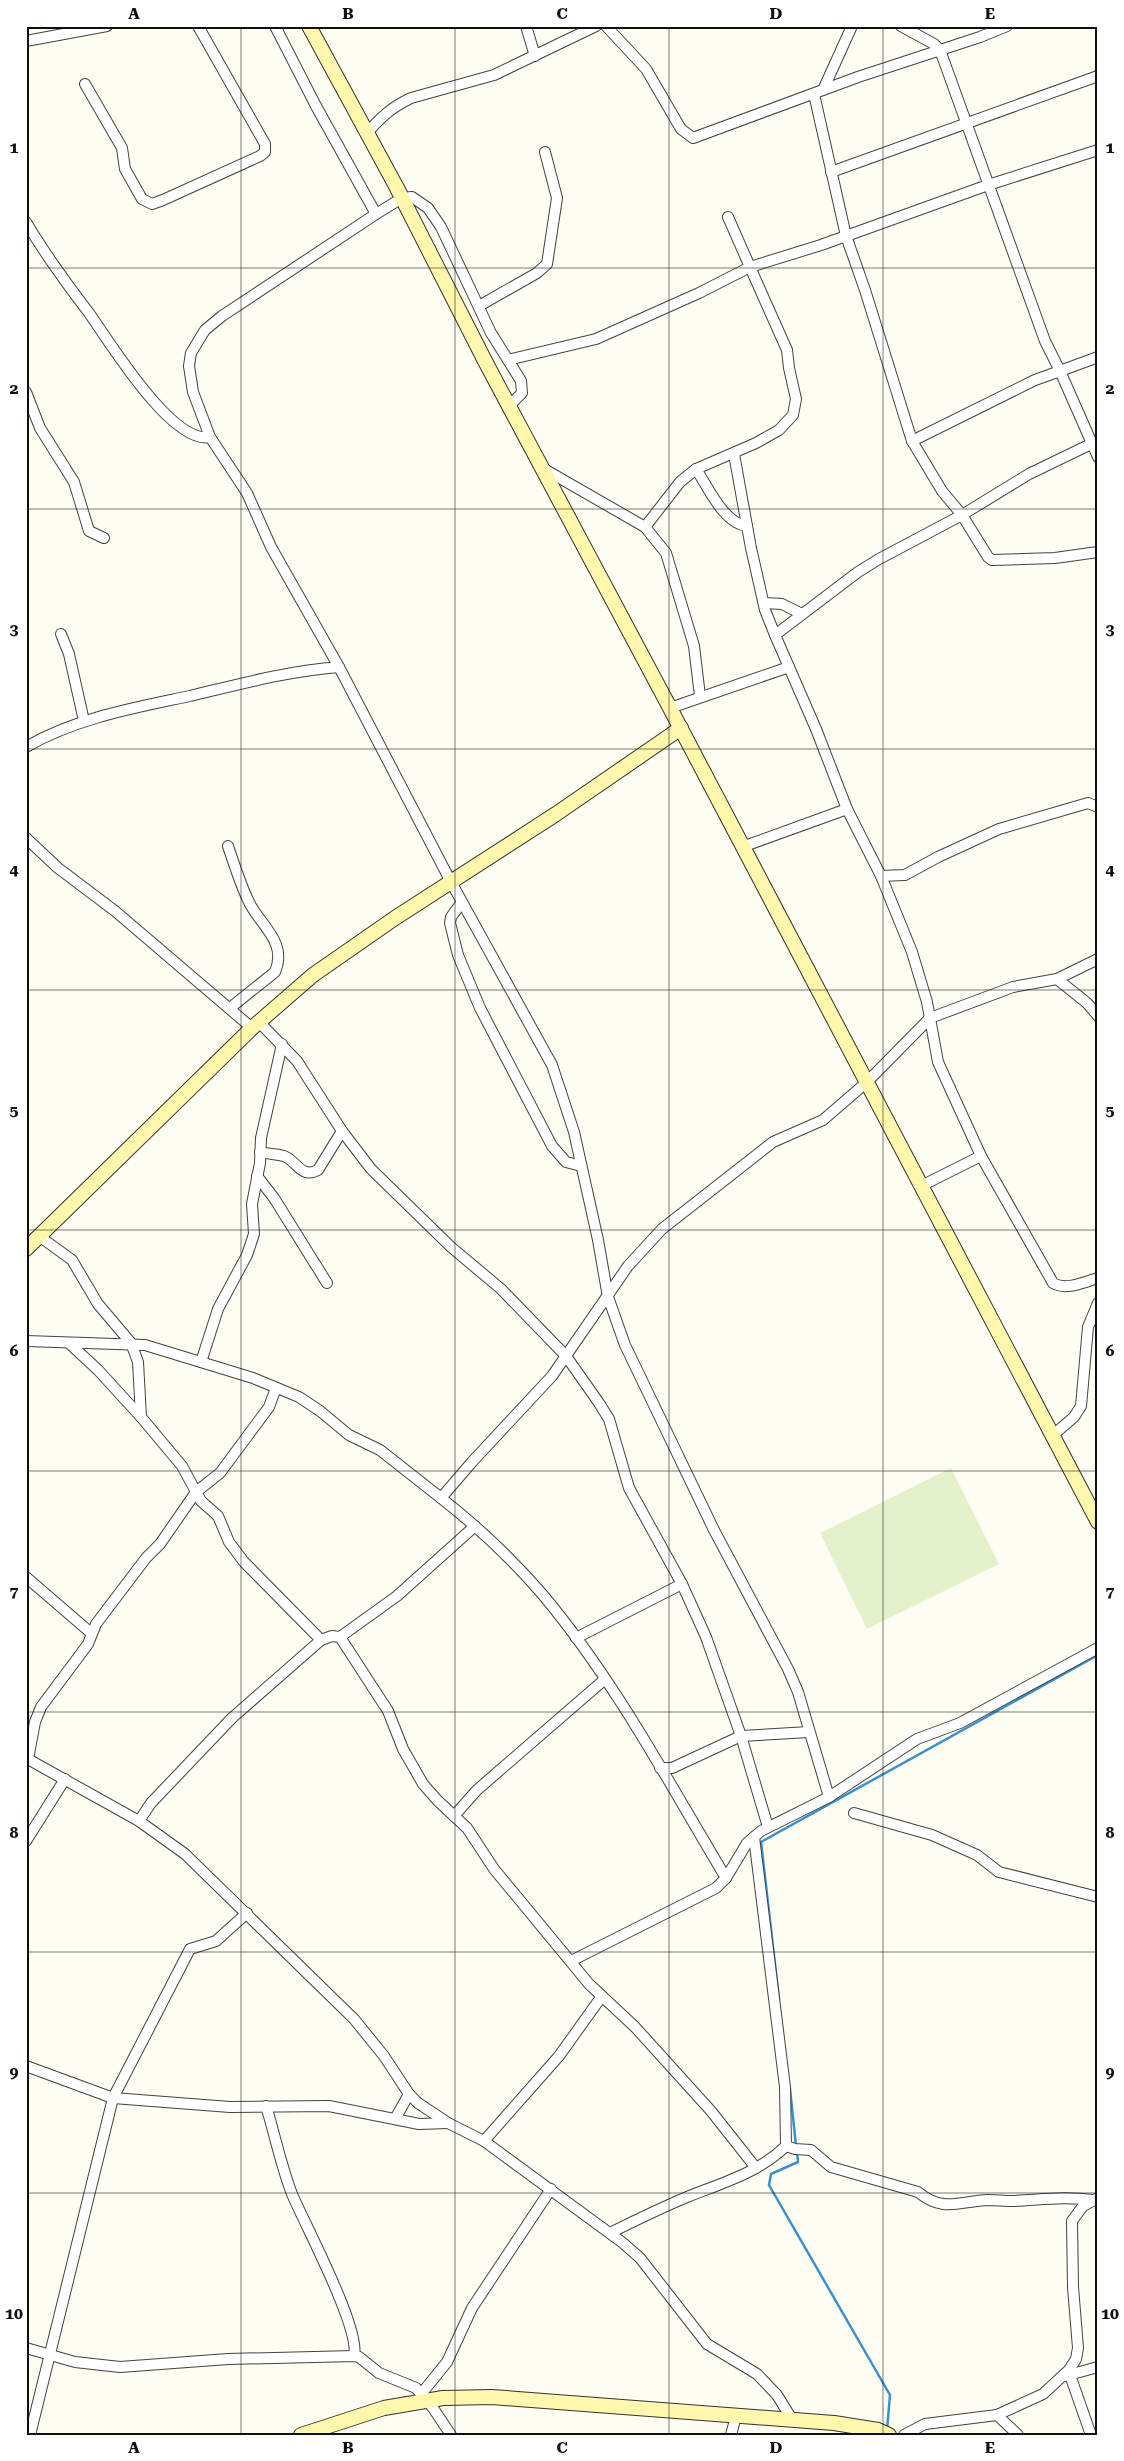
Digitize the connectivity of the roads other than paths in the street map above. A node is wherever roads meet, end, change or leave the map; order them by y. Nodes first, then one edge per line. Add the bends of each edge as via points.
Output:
1 (107, 26) edge
2 (198, 26) edge
3 (275, 26) edge
4 (308, 26) edge
5 (526, 26) edge
6 (596, 26) edge
7 (606, 26) edge
8 (852, 26) edge
9 (901, 26) edge
10 (1007, 26) edge
11 (26, 41) edge
12 (940, 50) junction
13 (535, 56) junction
14 (1098, 76) edge
15 (85, 84) dead end
16 (818, 92) junction
17 (967, 123) junction
18 (367, 133) junction
19 (1098, 150) edge
20 (545, 152) dead end
21 (831, 172) junction
22 (988, 185) junction
23 (402, 198) junction
24 (376, 214) junction
25 (728, 217) dead end
26 (26, 222) edge
27 (846, 236) junction
28 (750, 266) junction
29 (479, 306) junction
30 (1098, 357) edge
31 (508, 360) junction
32 (1060, 371) junction
33 (26, 392) edge
34 (510, 405) junction
35 (210, 437) junction
36 (912, 441) junction
37 (1091, 444) junction
38 (734, 454) junction
39 (1098, 457) edge
40 (544, 469) junction
41 (696, 469) junction
42 (962, 515) junction
43 (747, 526) junction
44 (645, 527) junction
45 (104, 538) dead end
46 (1098, 552) edge
47 (764, 603) junction
48 (802, 614) junction
49 (62, 634) dead end
50 (775, 635) junction
51 (339, 667) junction
52 (789, 667) junction
53 (700, 696) junction
54 (670, 708) junction
55 (84, 721) junction
56 (681, 728) junction
57 (26, 747) edge
58 (1098, 807) edge
59 (847, 809) junction
60 (26, 838) edge
61 (228, 846) dead end
62 (742, 846) junction
63 (881, 876) junction
64 (451, 882) junction
65 (462, 902) junction
66 (1098, 959) edge
67 (1057, 980) junction
68 (230, 1008) junction
69 (1098, 1016) edge
70 (930, 1018) junction
71 (256, 1025) junction
72 (282, 1044) junction
73 (867, 1082) junction
74 (342, 1131) junction
75 (260, 1152) junction
76 (981, 1156) junction
77 (580, 1166) junction
78 (257, 1176) junction
79 (921, 1186) junction
80 (40, 1236) junction
81 (26, 1249) edge
82 (1098, 1278) edge
83 (327, 1283) dead end
84 (608, 1297) junction
85 (1098, 1303) edge
86 (26, 1340) edge
87 (69, 1343) junction
88 (131, 1343) junction
89 (566, 1356) junction
90 (201, 1362) junction
91 (276, 1388) junction
92 (141, 1416) junction
93 (1052, 1436) junction
94 (196, 1492) junction
95 (441, 1498) junction
96 (1098, 1522) edge
97 (475, 1526) junction
98 (26, 1578) edge
99 (682, 1584) junction
100 (91, 1634) junction
101 (340, 1637) junction
102 (576, 1638) junction
103 (321, 1640) junction
104 (1098, 1648) edge
105 (604, 1680) junction
106 (809, 1732) junction
107 (741, 1736) junction
108 (27, 1758) edge
109 (660, 1768) junction
110 (65, 1779) junction
111 (829, 1797) junction
112 (854, 1813) dead end
113 (454, 1816) junction
114 (139, 1821) junction
115 (768, 1827) junction
116 (754, 1837) junction
117 (26, 1841) edge
118 (726, 1878) junction
119 (1098, 1897) edge
120 (247, 1913) junction
121 (571, 1961) junction
122 (602, 1996) junction
123 (26, 2066) edge
124 (409, 2094) junction
125 (113, 2098) junction
126 (266, 2106) junction
127 (395, 2119) junction
128 (448, 2123) junction
129 (484, 2141) junction
130 (786, 2146) junction
131 (756, 2168) junction
132 (551, 2189) junction
133 (1095, 2199) edge
134 (610, 2233) junction
135 (26, 2348) edge
136 (48, 2355) junction
137 (354, 2356) junction
138 (1098, 2367) edge
139 (1066, 2376) junction
140 (425, 2397) junction
141 (997, 2415) junction
142 (736, 2416) junction
143 (793, 2421) junction
144 (306, 2434) edge
145 (30, 2435) edge
146 (450, 2435) edge
147 (731, 2435) edge
148 (888, 2435) edge
149 (904, 2435) edge
150 (1018, 2435) edge
151 (1091, 2435) edge

1 - 11 street
2 - 15 street via 266,144 265,152 260,156 150,203 142,199 128,177 122,148
3 - 24 street
4 - 18 main road
5 - 13 street
6 - 13 street
7 - 16 street via 646,69 681,129 693,138
8 - 16 street
9 - 12 street
10 - 12 street
12 - 16 street
12 - 17 street
13 - 18 street via 494,75 411,98 387,110
14 - 17 street
16 - 21 street
17 - 21 street
17 - 22 street
18 - 23 main road
19 - 22 street
20 - 29 street via 557,198 547,264
21 - 27 street
22 - 27 street
22 - 32 street via 1045,341
23 - 24 street
23 - 29 street via 416,198 436,217
23 - 34 main road
24 - 35 street via 222,316 200,338 191,353 189,366 193,392
25 - 28 street
26 - 35 street via 66,284 143,390 190,433 200,438
27 - 28 street
27 - 36 street
28 - 31 street via 699,293 596,338
28 - 38 street via 785,342 796,403 793,415 779,430
29 - 31 street
30 - 32 street
31 - 34 street via 522,387 522,393
32 - 36 street via 1026,384
32 - 37 street
33 - 45 street via 40,428 74,482 89,531
34 - 40 main road
35 - 51 street via 247,493 271,546
36 - 42 street via 942,491
37 - 39 street
37 - 42 street via 1029,474
38 - 41 street
38 - 43 street
40 - 44 street
40 - 54 main road
41 - 43 street via 724,511 736,524
41 - 44 street via 680,482
42 - 46 street via 992,560 1055,558
42 - 48 street via 858,572
43 - 47 street
44 - 53 street via 666,553 673,572 694,646
47 - 48 street via 782,604
47 - 50 street
48 - 50 street
49 - 55 street
50 - 52 street
51 - 55 street via 302,670
51 - 64 street
52 - 53 street via 724,691
52 - 59 street
53 - 54 street
54 - 56 main road
55 - 57 street
56 - 62 main road
56 - 64 main road
58 - 63 street via 1088,803 1012,825 938,857 906,876
59 - 62 street
59 - 63 street
60 - 68 street via 58,868 115,910
61 - 68 street via 248,902 274,936 278,950 276,972
62 - 73 main road
63 - 70 street via 912,952
64 - 65 street
64 - 71 main road via 341,955 286,997
65 - 77 street via 552,1065 574,1132
65 - 77 street via 451,917 451,934 480,1008 552,1146 566,1162
66 - 67 street
67 - 69 street
67 - 70 street via 1012,988
68 - 71 street
70 - 73 street
70 - 76 street via 938,1062
71 - 72 street
71 - 80 main road
72 - 74 street
72 - 75 street
73 - 79 main road
73 - 84 street via 818,1123 773,1142 662,1229 628,1266
74 - 75 street via 318,1170 312,1172 304,1172 283,1156
74 - 89 street via 371,1169 451,1247 501,1289
75 - 78 street
76 - 79 street
76 - 82 street via 1053,1283 1070,1286
77 - 84 street
78 - 83 street
78 - 90 street via 252,1204 254,1234 247,1255 218,1309
79 - 93 main road
80 - 81 main road
80 - 88 street via 72,1260 98,1304
84 - 89 street
84 - 106 street via 625,1344 694,1489 788,1669
85 - 93 street via 1088,1327 1081,1406 1074,1417
86 - 87 street
87 - 88 street
87 - 92 street
88 - 90 street
88 - 92 street via 138,1362
89 - 95 street via 536,1396
89 - 99 street via 608,1419 629,1488
90 - 91 street
91 - 94 street via 269,1407 220,1473
91 - 95 street via 300,1397 357,1441 380,1450
92 - 94 street via 185,1471
93 - 96 main road
94 - 100 street
94 - 103 street via 218,1516 229,1542 244,1562
95 - 97 street
97 - 101 street via 397,1596
97 - 102 street via 542,1594
98 - 100 street
99 - 102 street
99 - 107 street via 706,1637
100 - 108 street via 80,1656 41,1707
101 - 103 street
101 - 113 street via 388,1712 414,1769
102 - 105 street
103 - 114 street via 232,1718 151,1803
104 - 111 street via 968,1719 917,1740
105 - 109 street
105 - 113 street via 477,1790
106 - 107 street
106 - 111 street
107 - 109 street via 672,1768
107 - 115 street
108 - 110 street
109 - 118 street
110 - 114 street
110 - 117 street
111 - 115 street
112 - 119 street via 932,1834 978,1854 999,1872
113 - 121 street
114 - 120 street via 185,1854
115 - 116 street
116 - 118 street via 742,1850
116 - 130 street via 785,2087
118 - 121 street via 716,1888
120 - 124 street via 369,2036
120 - 125 street via 216,1940 190,1949
121 - 122 street
122 - 129 street via 553,2062
122 - 131 street via 712,2111
123 - 125 street
124 - 127 street
124 - 128 street
125 - 126 street via 230,2107
125 - 136 street
126 - 127 street via 329,2106
126 - 137 street via 292,2194 353,2336
127 - 128 street via 432,2125
128 - 129 street
129 - 132 street
130 - 131 street
130 - 133 street via 811,2150 831,2167 918,2192 941,2203 960,2205 979,2200 1070,2196
131 - 134 street
132 - 134 street
132 - 140 street via 472,2308 447,2362
133 - 139 street via 1077,2212 1072,2221 1078,2348 1076,2360
134 - 143 street via 640,2258 707,2344 757,2374
135 - 136 street
136 - 137 street via 120,2367 228,2359
136 - 145 street
137 - 140 street via 379,2373 410,2384
138 - 139 street
139 - 141 street via 1043,2394
139 - 151 street
140 - 142 main road via 492,2397
140 - 144 main road
140 - 146 street
141 - 149 street via 925,2424
141 - 150 street
142 - 143 main road
142 - 147 street
143 - 148 main road via 850,2425

